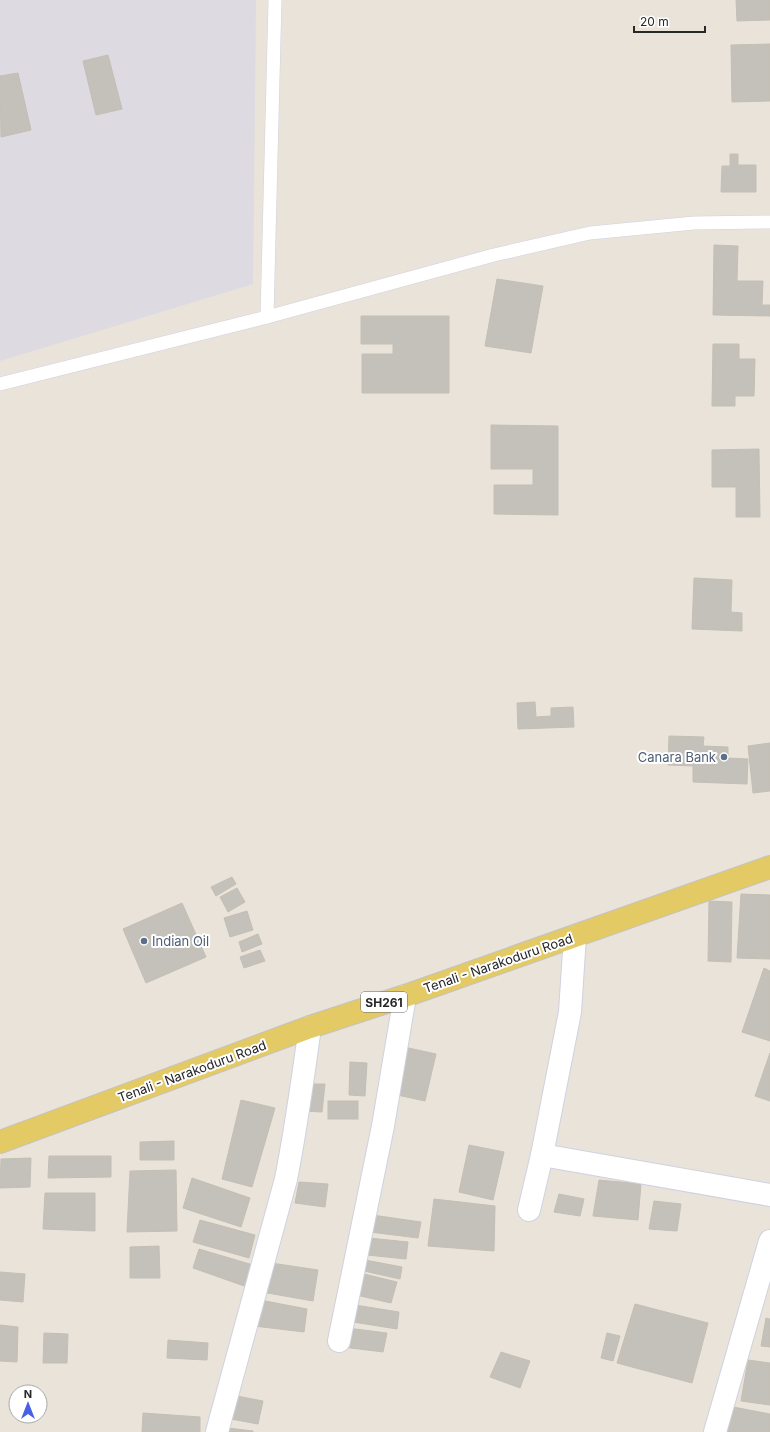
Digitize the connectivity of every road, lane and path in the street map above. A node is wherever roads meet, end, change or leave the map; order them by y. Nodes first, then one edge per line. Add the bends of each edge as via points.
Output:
1 (275, 0) edge
2 (770, 222) edge
3 (267, 317) junction
4 (0, 384) edge
5 (770, 867) edge
6 (575, 936) junction
7 (405, 996) junction
8 (310, 1027) junction
9 (0, 1142) edge
10 (542, 1155) junction
11 (770, 1195) edge
12 (529, 1210) dead end
13 (770, 1241) edge
14 (339, 1341) dead end
15 (217, 1432) edge
16 (715, 1432) edge

1 - 3 lane
2 - 3 lane via 694,223 590,233 494,255
3 - 4 lane
5 - 6 main road, Tenali - Narakoduru Road / SH261
6 - 7 main road, Tenali - Narakoduru Road / SH261
6 - 10 street via 570,1012
7 - 8 main road, Tenali - Narakoduru Road / SH261
7 - 14 street
8 - 9 main road, Tenali - Narakoduru Road / SH261
8 - 15 street via 286,1179
10 - 11 street
10 - 12 street
13 - 16 street

